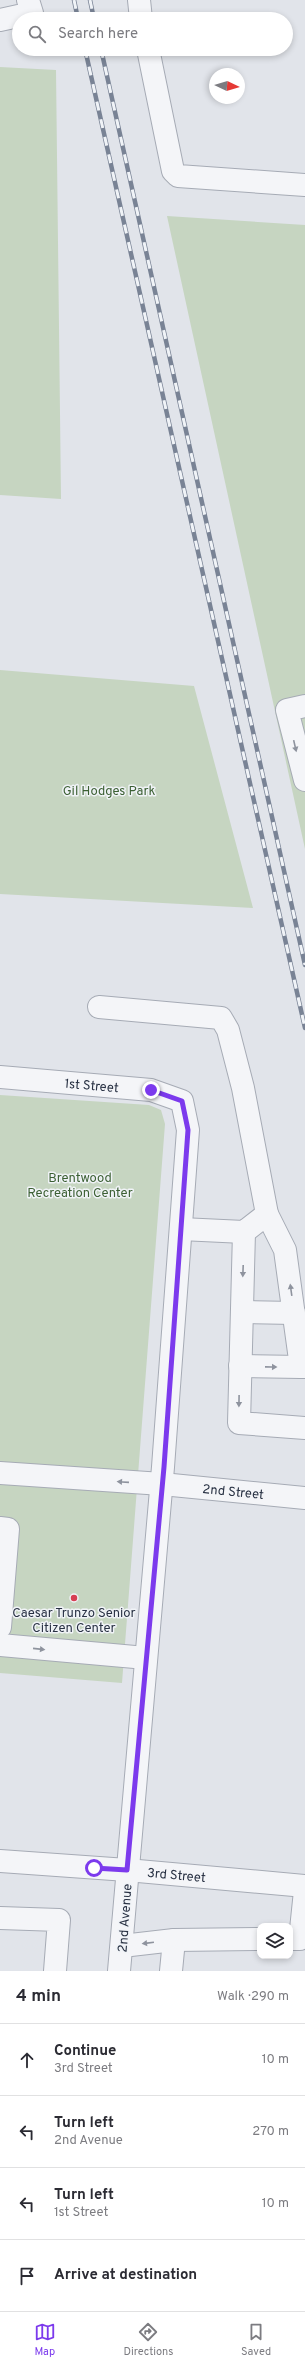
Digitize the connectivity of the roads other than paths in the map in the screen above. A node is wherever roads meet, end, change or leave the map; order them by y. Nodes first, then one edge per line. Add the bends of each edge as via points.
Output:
1 (28, 0) edge
2 (139, 0) edge
3 (32, 12) edge
4 (140, 12) edge
5 (12, 17) edge
6 (0, 20) edge
7 (149, 56) edge
8 (305, 185) edge
9 (296, 708) edge
10 (305, 780) edge
11 (99, 1007) dead end
12 (0, 1077) edge
13 (182, 1101) joint
14 (267, 1214) junction
15 (181, 1229) junction
16 (244, 1232) junction
17 (242, 1312) junction
18 (294, 1313) junction
19 (240, 1366) junction
20 (303, 1367) edge
21 (305, 1428) edge
22 (0, 1473) edge
23 (162, 1484) junction
24 (305, 1498) edge
25 (0, 1528) edge
26 (0, 1627) edge
27 (0, 1645) edge
28 (146, 1658) junction
29 (0, 1862) edge
30 (127, 1870) junction
31 (305, 1886) edge
32 (305, 1891) edge
33 (0, 1918) edge
34 (257, 1939) edge
35 (298, 1939) edge
36 (174, 1940) junction
37 (122, 1946) junction
38 (55, 1971) edge
39 (119, 1971) edge
40 (171, 1971) edge

1 - 3 street
2 - 4 street
5 - 6 street
7 - 8 street via 173,171 178,176
9 -> 10 street
11 - 14 street via 221,1018 228,1030 243,1088
12 - 13 street, 1st Street via 151,1090
13 - 15 street, 2nd Avenue via 188,1130
14 - 16 street
18 -> 14 street via 285,1250
15 - 16 street
15 - 23 street, 2nd Avenue
16 -> 17 street
17 - 18 street
17 - 19 street
18 - 20 street
19 -> 20 street
19 -> 21 street via 238,1423
23 -> 22 street, 2nd Street
23 - 24 street, 2nd Street
23 - 28 street, 2nd Avenue
25 - 26 street via 8,1529
27 -> 28 street
28 - 30 street, 2nd Avenue
29 - 30 street, 3rd Street
30 - 31 street, 3rd Street
30 - 37 street, 2nd Avenue
32 - 35 street
33 - 38 street via 58,1920
34 - 36 street
36 -> 37 street
36 - 40 street
37 - 39 street, 2nd Avenue

